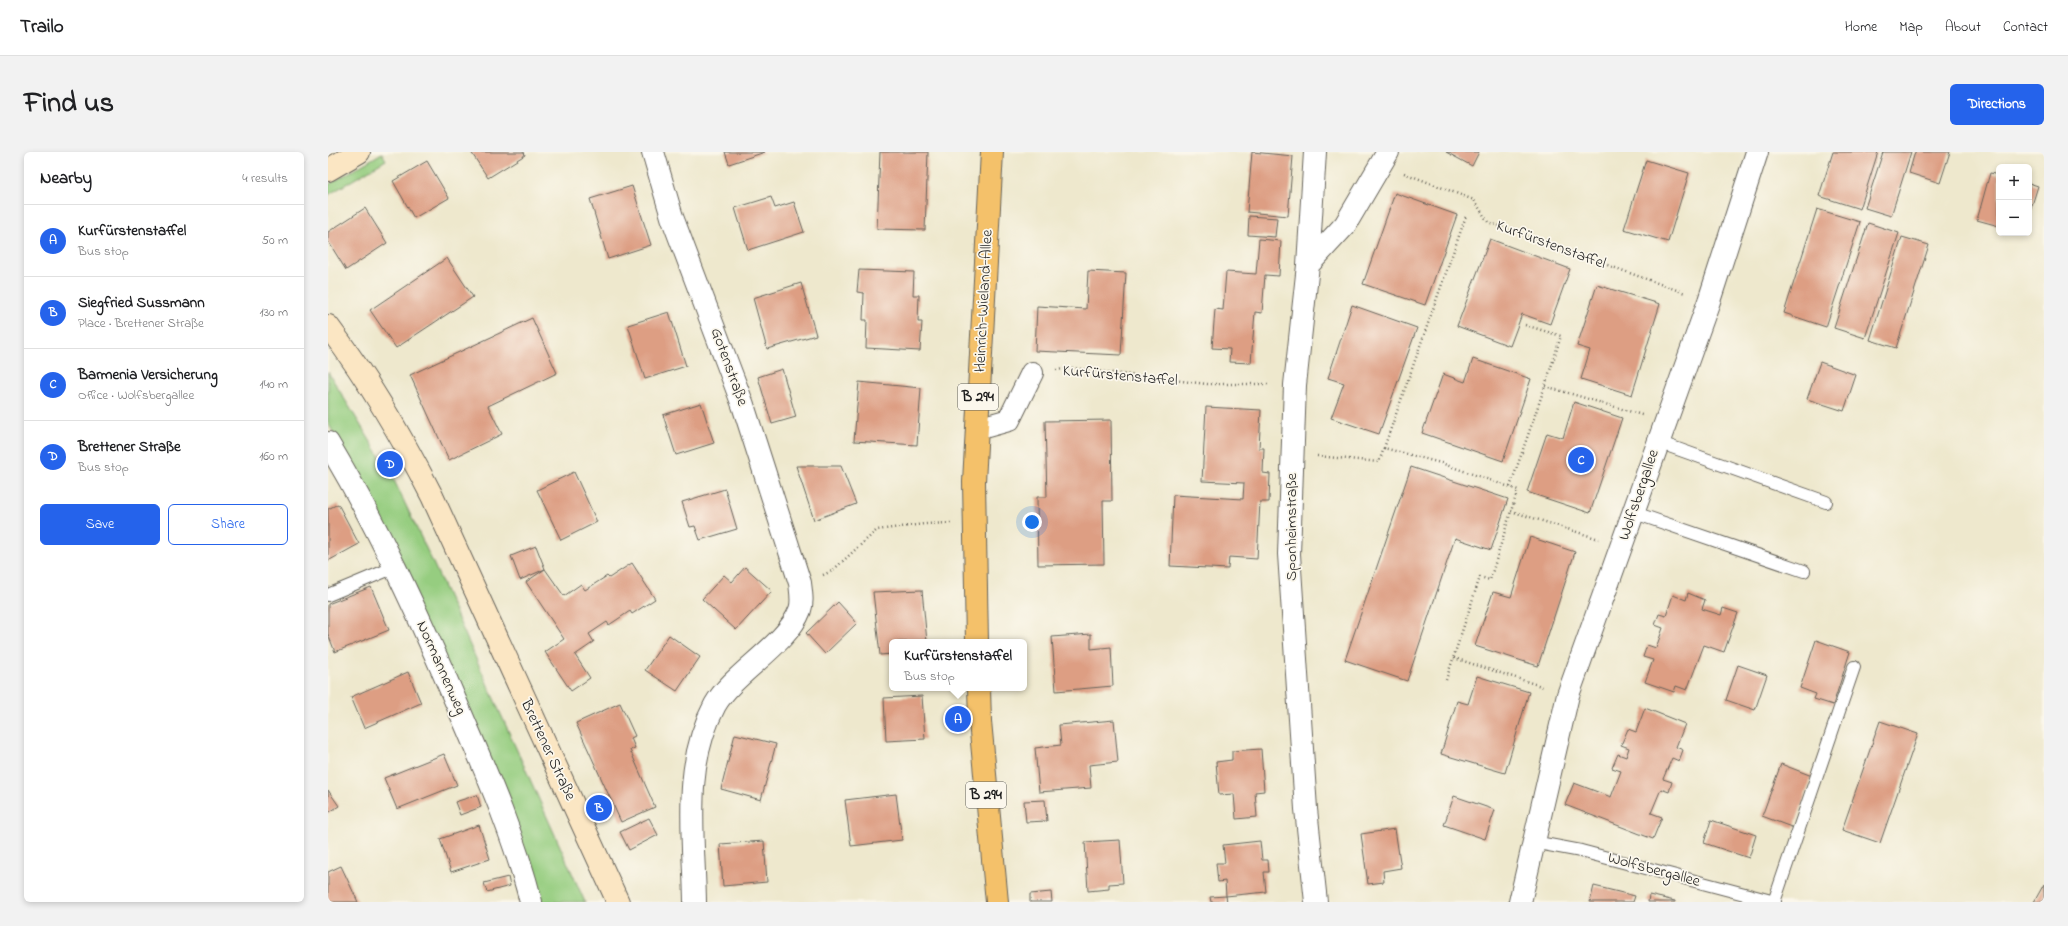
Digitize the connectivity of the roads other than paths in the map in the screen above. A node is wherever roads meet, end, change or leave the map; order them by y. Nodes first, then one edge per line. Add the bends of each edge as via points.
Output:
1 (359, 152) edge
2 (653, 152) edge
3 (992, 152) edge
4 (1315, 152) edge
5 (1757, 152) edge
6 (1385, 158) edge
7 (328, 170) edge
8 (1308, 266) junction
9 (328, 326) edge
10 (1032, 373) road end
11 (977, 429) junction
12 (1661, 432) junction
13 (328, 443) edge
14 (1826, 502) dead end
15 (1632, 512) junction
16 (395, 567) junction
17 (1804, 571) dead end
18 (328, 595) edge
19 (977, 639) edge
20 (1854, 667) dead end
21 (979, 691) edge
22 (1533, 842) junction
23 (531, 902) edge
24 (618, 902) edge
25 (695, 902) edge
26 (997, 902) edge
27 (1316, 902) edge
28 (1520, 902) edge
29 (1774, 902) edge

1 - 7 street
2 - 25 street, Gotenstraße via 672,217 743,405 802,594 800,610 788,629 728,688 716,704 704,728 694,766 692,798
3 - 11 main road, Heinrich-Wieland-Allee / B 294
4 - 8 street, Sponheimstraße
5 - 12 street, Wolfsbergallee via 1709,301
6 - 8 street via 1345,225
8 - 27 street, Sponheimstraße via 1295,385 1289,554 1306,810
9 - 24 street, Brettener Straße via 372,389 432,496
10 - 11 street via 1009,420
11 - 19 main road, Heinrich-Wieland-Allee / B 294 via 974,522
12 - 14 lane
12 - 15 street, Wolfsbergallee
13 - 16 street, Normannenweg
15 - 17 lane
15 - 22 street, Wolfsbergallee via 1568,695
16 - 18 lane
16 - 23 street, Normannenweg via 437,656 483,764 507,826
20 - 29 lane
21 - 26 main road, B 294
22 - 28 street, Wolfsbergallee
22 - 29 lane, Wolfsbergallee via 1581,851

